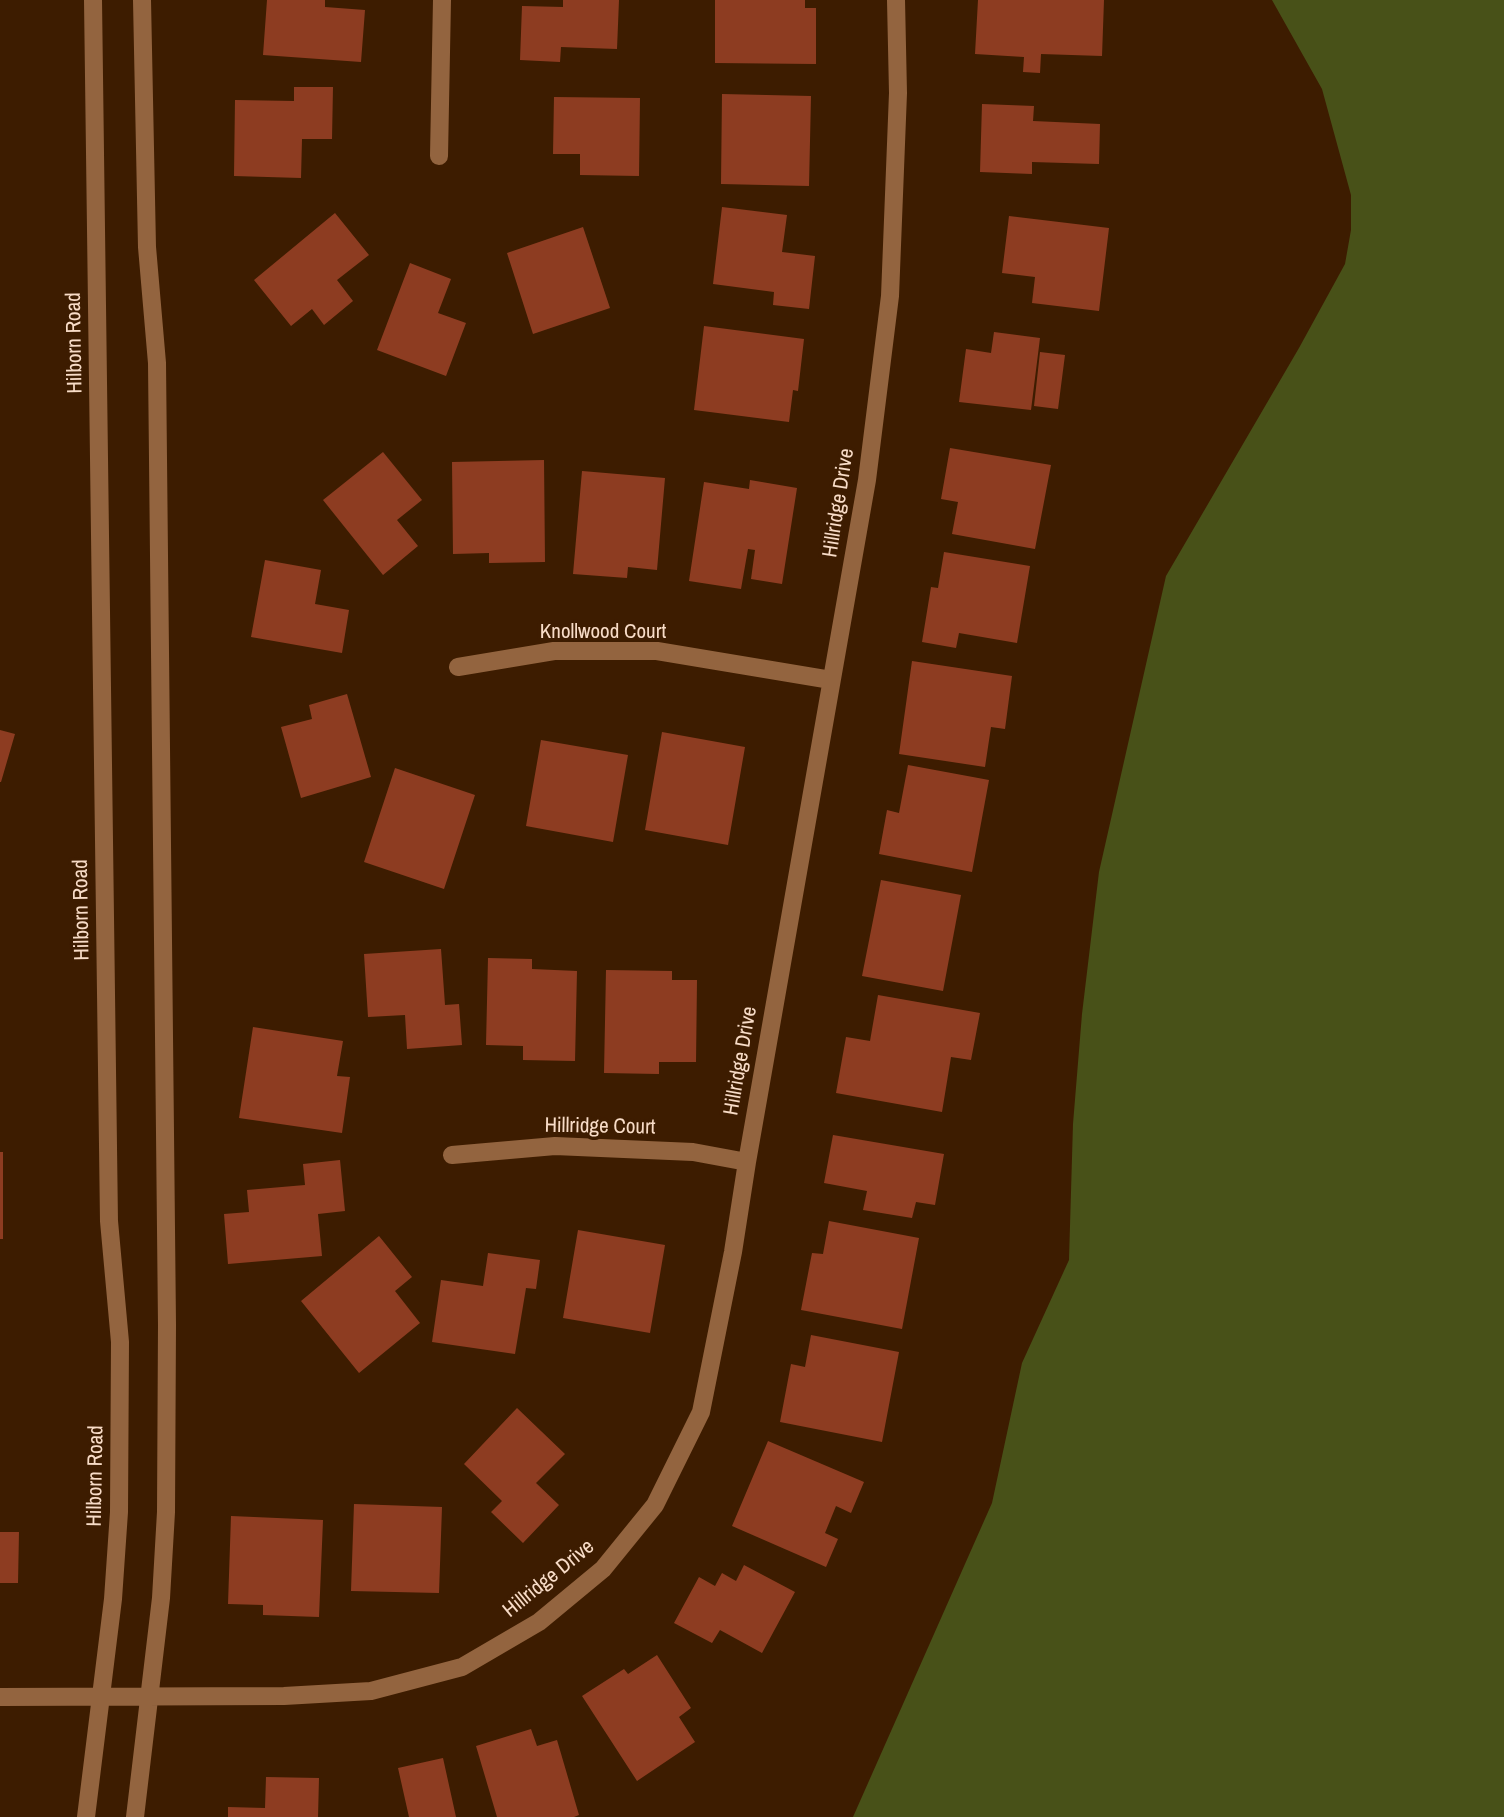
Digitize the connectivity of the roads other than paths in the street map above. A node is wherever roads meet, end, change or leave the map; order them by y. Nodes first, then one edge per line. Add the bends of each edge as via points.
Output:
1 (93, 0) edge
2 (142, 0) edge
3 (442, 0) edge
4 (896, 0) edge
5 (439, 156) dead end
6 (458, 667) dead end
7 (831, 680) junction
8 (452, 1154) dead end
9 (747, 1162) junction
10 (149, 1696) junction
11 (0, 1697) edge
12 (101, 1697) junction
13 (86, 1817) edge
14 (135, 1817) edge

1 - 12 street, Hilborn Road via 109,1221 120,1342 119,1512
2 - 10 street via 147,247 157,363 166,1311 166,1512
3 - 5 street
4 - 7 street, Hillridge Drive via 898,93 890,296 867,480
6 - 7 street, Knollwood Court via 554,651 657,651
7 - 9 street, Hillridge Drive
8 - 9 street, Hillridge Court via 555,1146 693,1152
9 - 10 street, Hillridge Drive via 701,1412 655,1506 603,1569 538,1622 462,1667 370,1691
10 - 12 street, Hillridge Drive
10 - 14 street
11 - 12 street, Hillridge Drive
12 - 13 street, Hilborn Road

